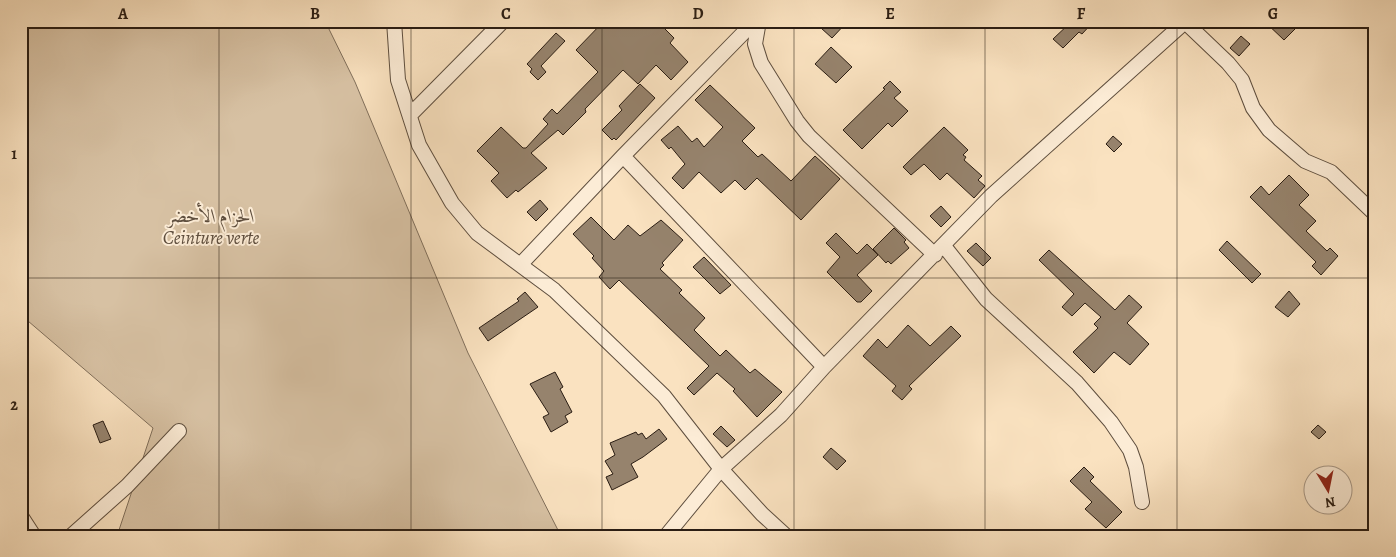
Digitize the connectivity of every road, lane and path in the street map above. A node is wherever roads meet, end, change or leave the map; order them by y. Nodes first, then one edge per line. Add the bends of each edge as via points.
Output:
1 (394, 21) edge
2 (503, 21) edge
3 (755, 21) edge
4 (759, 21) edge
5 (1185, 22) edge
6 (410, 115) junction
7 (623, 156) junction
8 (1375, 214) edge
9 (939, 250) junction
10 (520, 265) junction
11 (824, 367) junction
12 (179, 431) dead end
13 (721, 469) junction
14 (1142, 502) dead end
15 (21, 516) edge
16 (34, 536) edge
17 (71, 536) edge
18 (666, 536) edge
19 (786, 536) edge

1 - 6 street via 398,80
2 - 6 street
3 - 7 street
4 - 9 street via 755,44 761,63 796,121
5 - 8 street via 1242,80 1253,108 1269,130 1305,161 1331,172
5 - 9 street via 991,196
6 - 10 street via 419,146 452,203 477,233
7 - 10 street
7 - 11 street
9 - 11 street
9 - 14 street via 986,299 1077,383 1111,422 1130,450
10 - 13 street via 554,290 664,396
11 - 13 street via 781,415
12 - 17 street via 127,486
13 - 18 street
13 - 19 street
15 - 16 street

